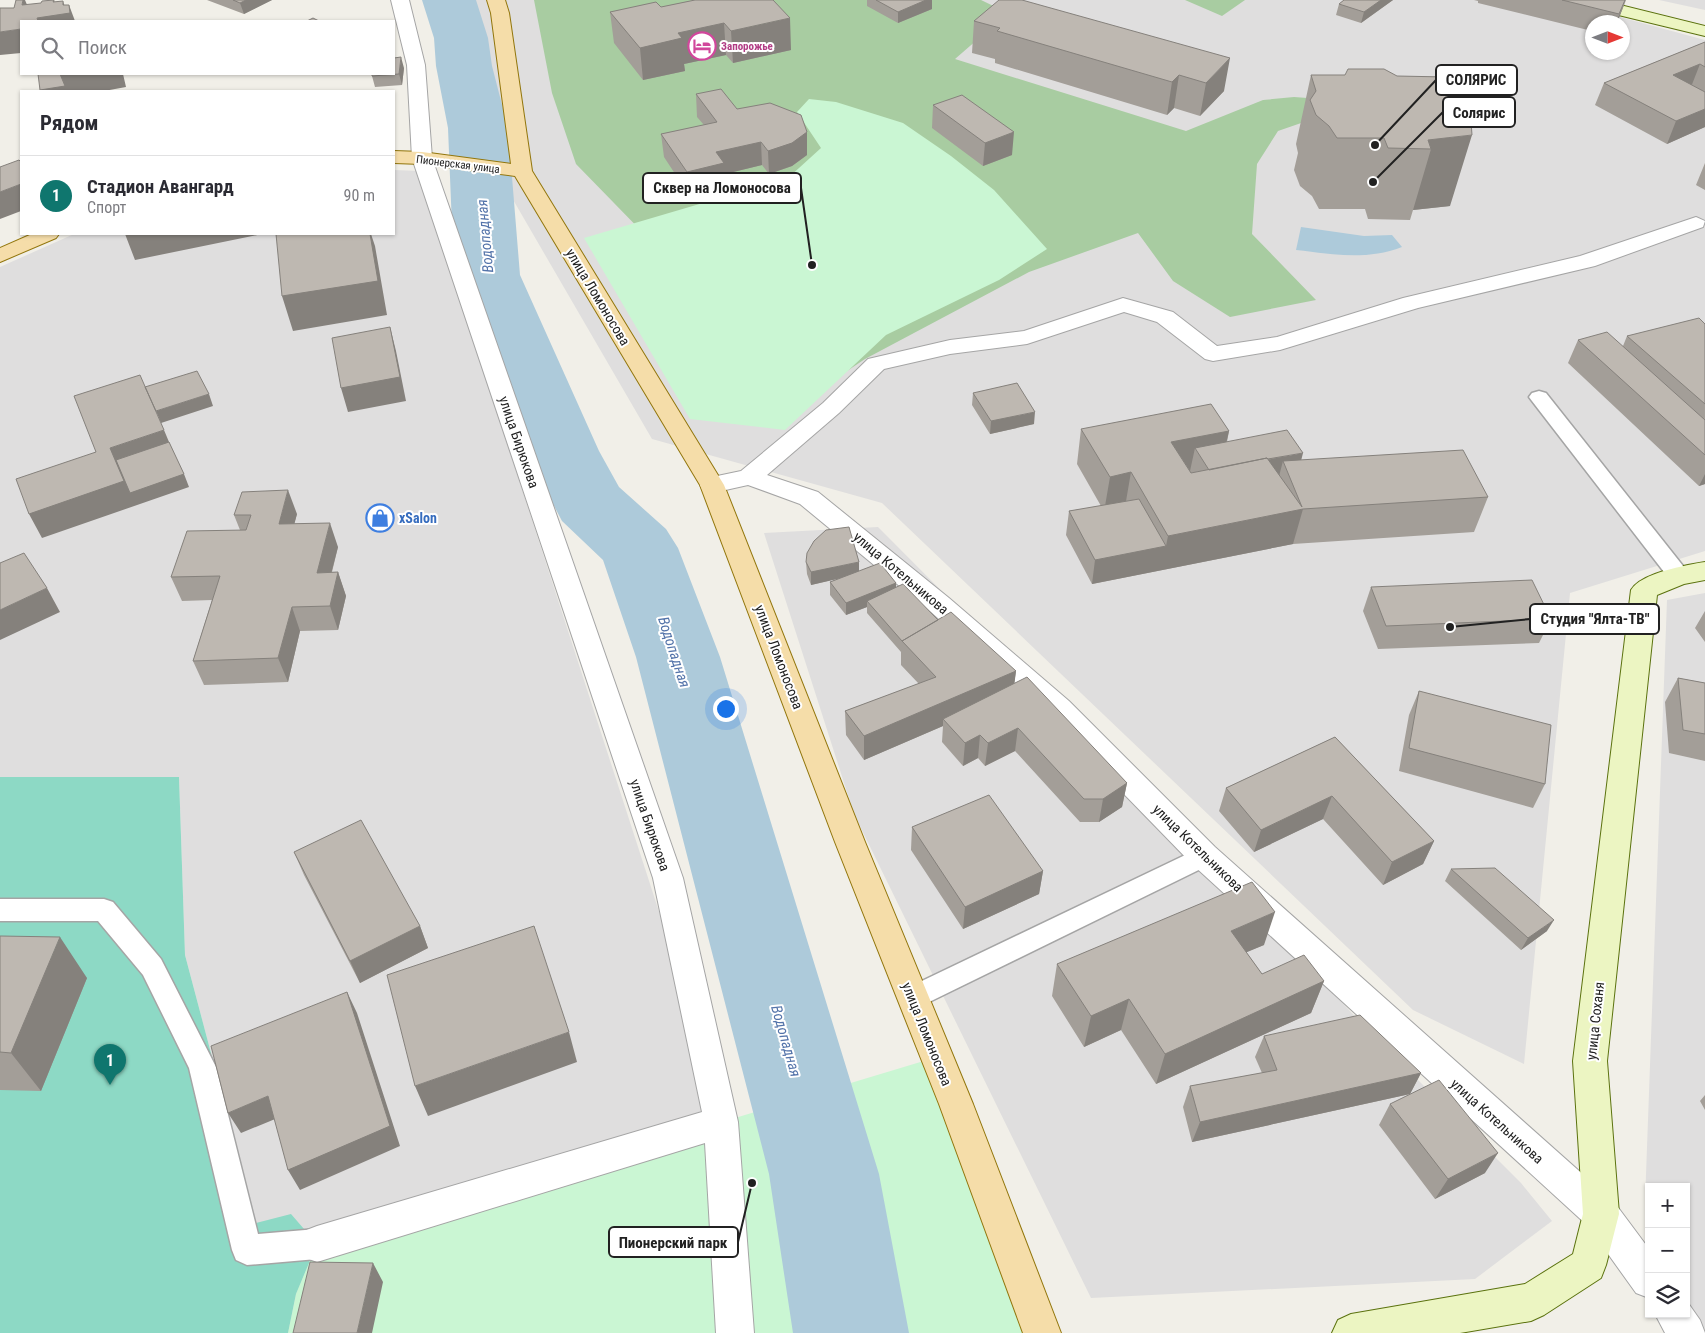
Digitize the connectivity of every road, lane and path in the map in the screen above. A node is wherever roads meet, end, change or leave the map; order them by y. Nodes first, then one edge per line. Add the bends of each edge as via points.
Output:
1 (400, 0) edge
2 (496, 0) edge
3 (1579, 0) edge
4 (1705, 32) edge
5 (395, 157) edge
6 (422, 158) junction
7 (522, 171) junction
8 (1696, 223) dead end
9 (47, 235) edge
10 (0, 256) edge
11 (1539, 397) dead end
12 (749, 476) junction
13 (712, 485) junction
14 (1692, 574) edge
15 (1204, 856) junction
16 (0, 910) edge
17 (912, 998) junction
18 (722, 1122) junction
19 (1601, 1214) junction
20 (317, 1244) joint
21 (1645, 1274) edge
22 (1677, 1318) edge
23 (735, 1333) edge
24 (1042, 1333) edge
25 (1351, 1333) edge
26 (1687, 1333) edge

1 - 6 street, улица Бирюкова via 416,65
2 - 7 main road, улица Ломоносова
3 - 4 main road
5 - 6 main road, Пионерская улица
6 - 7 main road, Пионерская улица
6 - 18 street, улица Бирюкова via 668,878
7 - 13 main road, улица Ломоносова
8 - 12 street via 1587,261 1411,304 1280,343 1213,354 1165,317 1123,305 1027,337 950,347 876,364 831,408
9 - 10 main road
11 - 14 lane
12 - 13 street
12 - 15 street, улица Котельникова via 810,498 940,605 1059,709
13 - 17 main road, улица Ломоносова
14 - 19 main road, улица Соханя via 1644,590 1590,1061
15 - 17 lane
15 - 19 street, улица Котельникова
16 - 20 lane via 104,910 152,967 202,1068 247,1250
17 - 24 main road, улица Ломоносова via 956,1104
18 - 20 street
18 - 23 street, улица Бирюкова
19 - 21 street, улица Котельникова
19 - 25 main road, улица Соханя via 1588,1265 1531,1302
22 - 26 street

